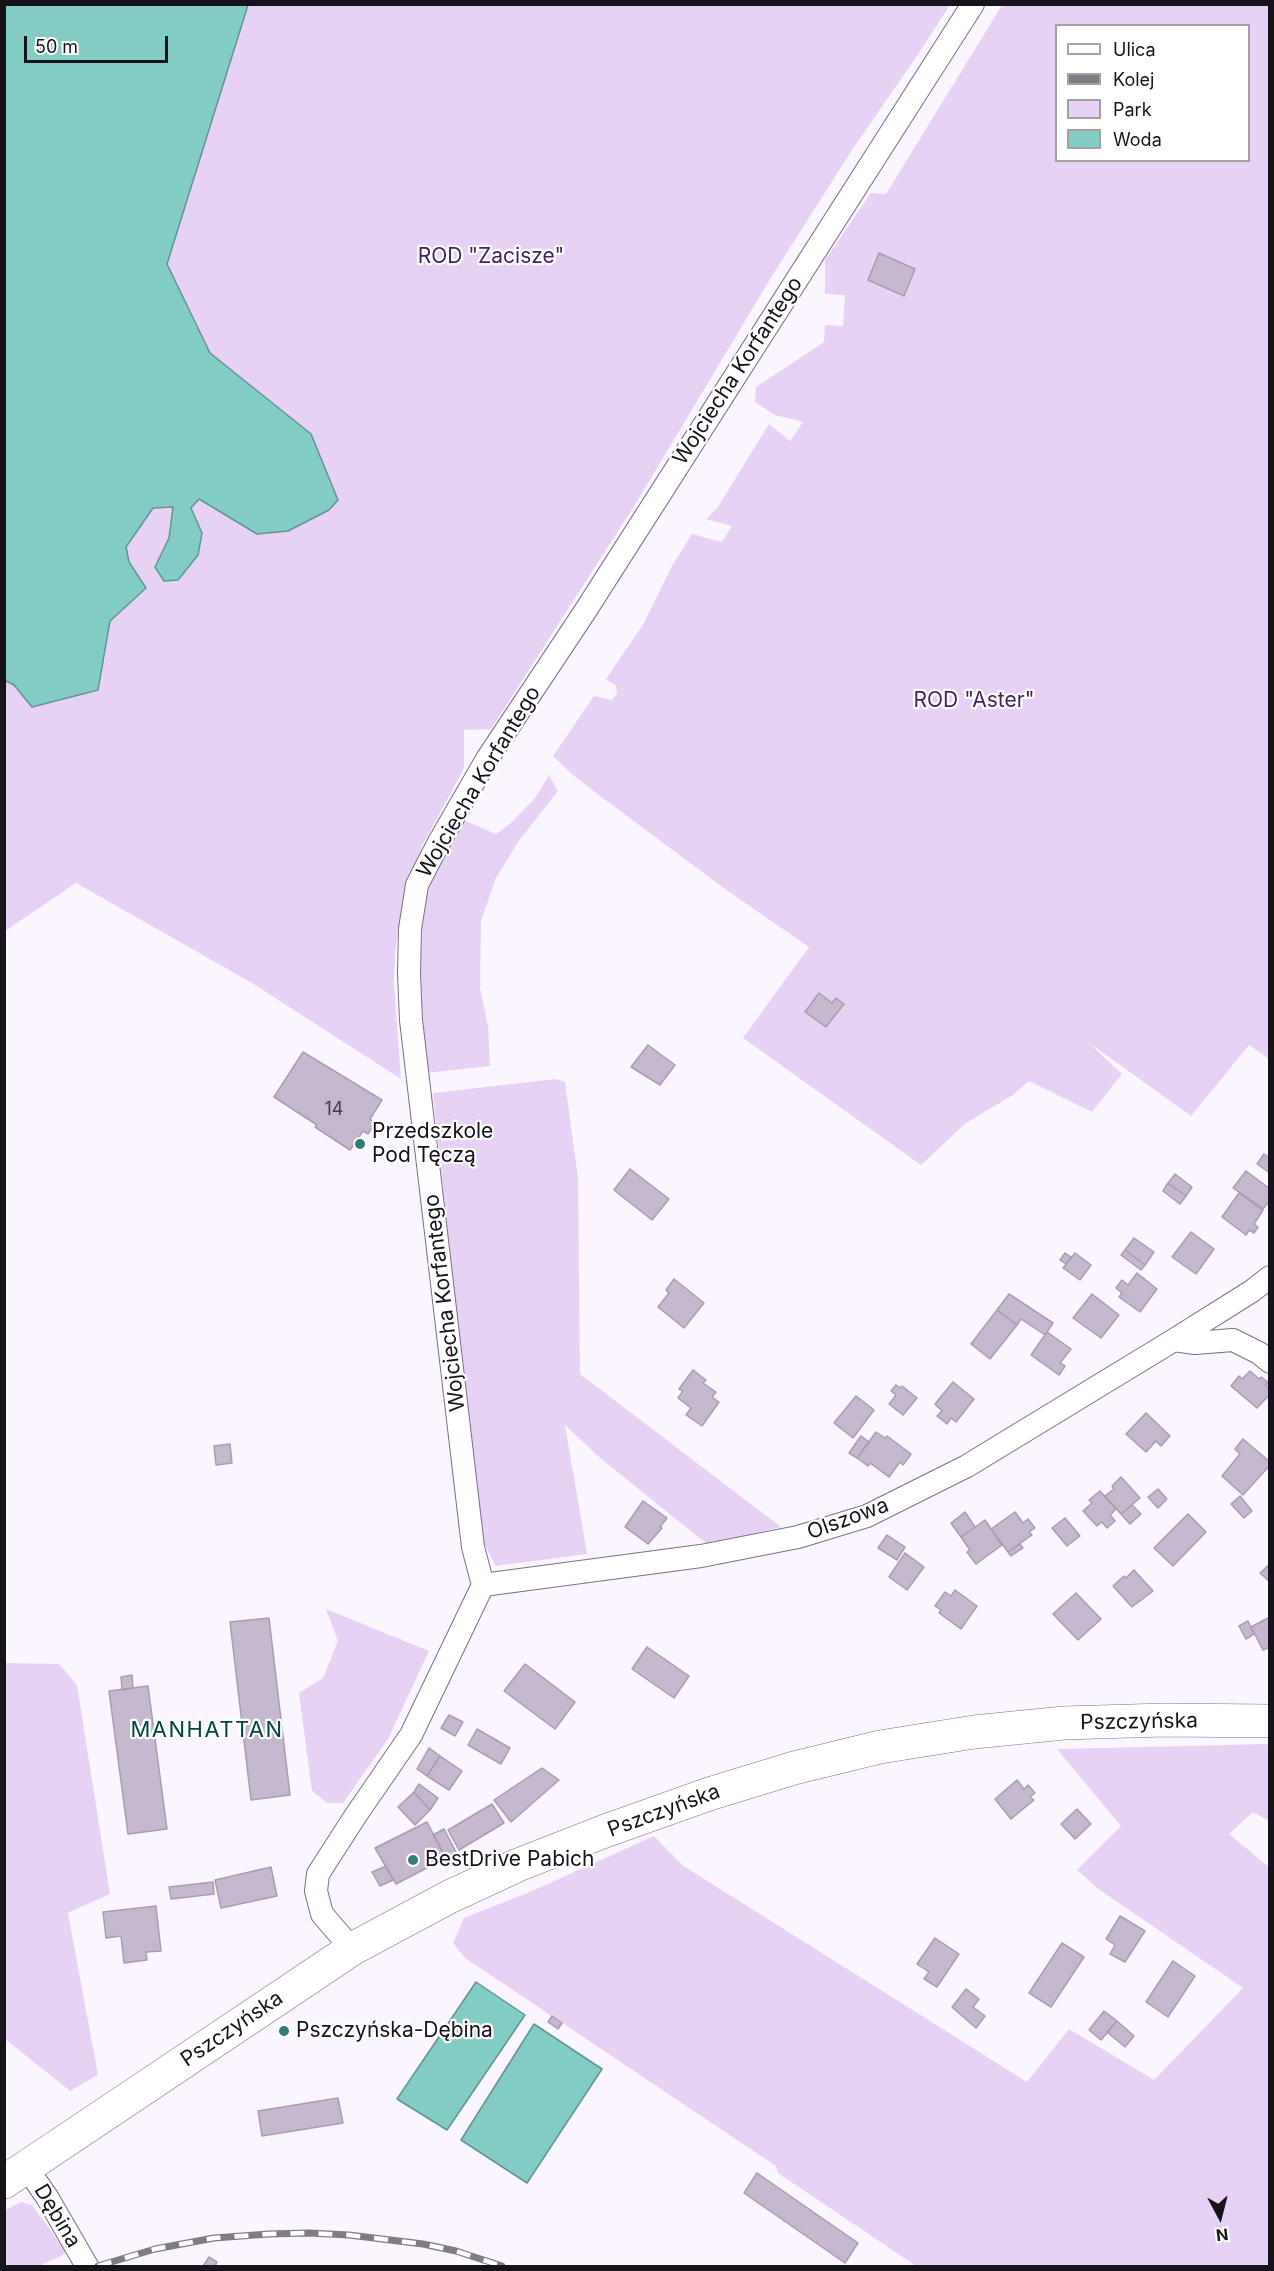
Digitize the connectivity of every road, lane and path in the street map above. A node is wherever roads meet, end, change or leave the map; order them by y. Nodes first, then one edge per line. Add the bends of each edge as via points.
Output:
1 (973, 4) edge
2 (1269, 1276) edge
3 (1174, 1340) junction
4 (1269, 1362) edge
5 (483, 1585) junction
6 (1269, 1721) edge
7 (352, 1949) junction
8 (15, 2174) edge
9 (87, 2266) edge

1 - 5 street, Wojciecha Korfantego via 487,759 417,885 410,929 411,1020 473,1547
2 - 3 street, Olszowa
3 - 4 street via 1233,1340
3 - 5 street, Olszowa via 966,1466 867,1516 798,1537 701,1556
5 - 7 street via 411,1735 318,1874 316,1891 322,1914
6 - 7 main road, Pszczyńska via 1064,1723 880,1747 794,1768 709,1794 518,1865
7 - 8 main road, Pszczyńska
8 - 9 street, Dębina via 47,2197

